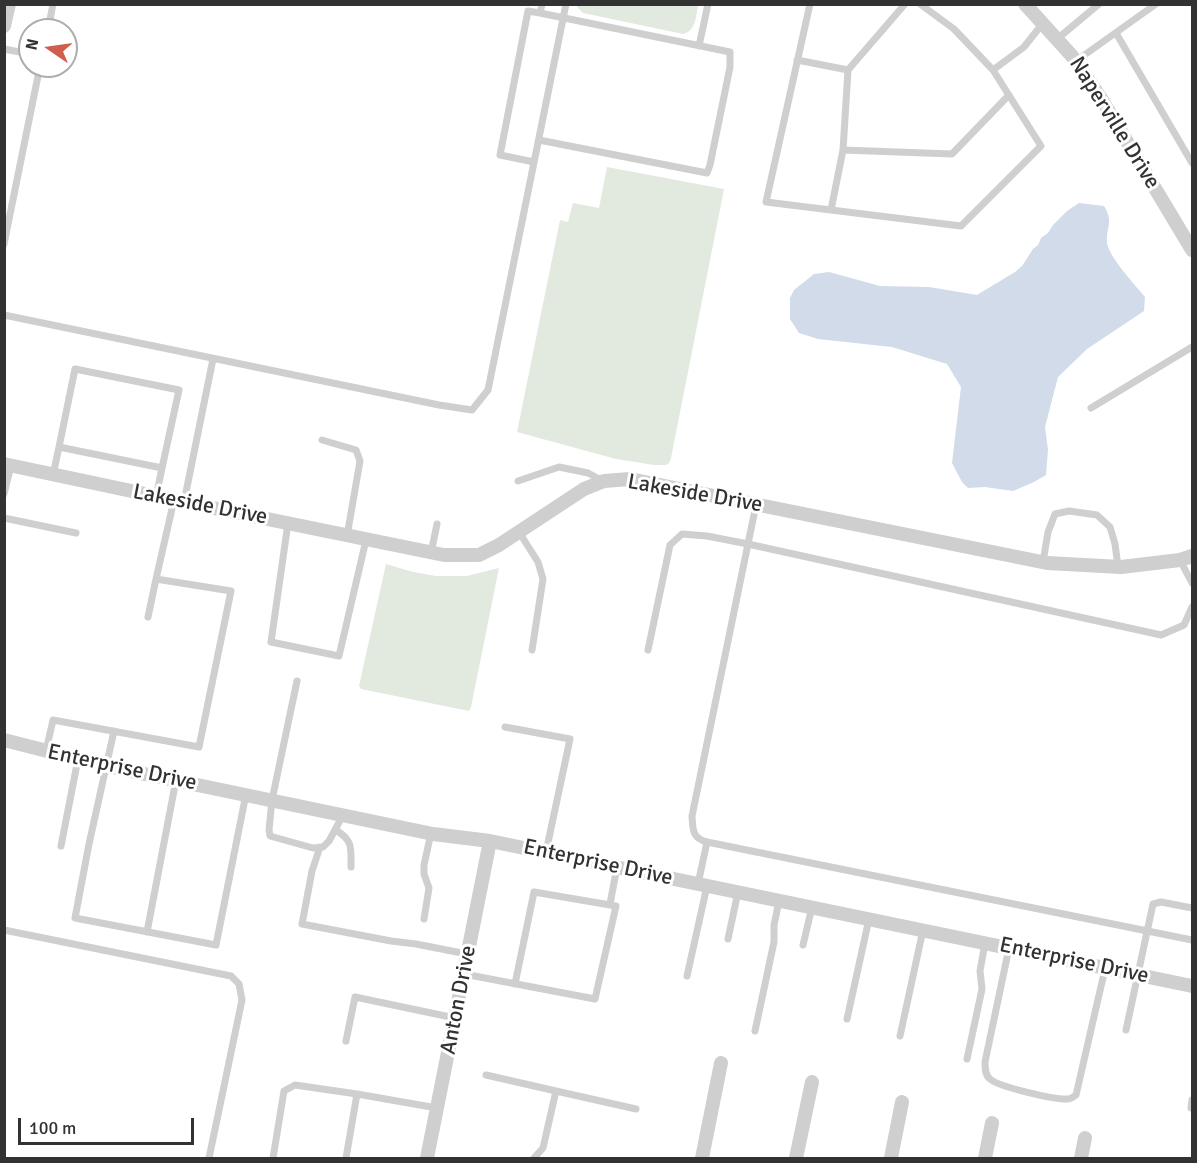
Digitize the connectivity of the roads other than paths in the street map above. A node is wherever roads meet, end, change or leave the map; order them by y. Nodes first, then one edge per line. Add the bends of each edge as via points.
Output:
1 (9, 4) edge
2 (542, 4) edge
3 (566, 4) edge
4 (708, 4) edge
5 (810, 4) edge
6 (905, 4) edge
7 (920, 4) edge
8 (1025, 4) edge
9 (1100, 4) edge
10 (1156, 4) edge
11 (540, 14) junction
12 (563, 18) junction
13 (1043, 23) junction
14 (4, 26) edge
15 (1116, 33) junction
16 (1057, 39) junction
17 (699, 46) junction
18 (797, 60) junction
19 (1076, 61) junction
20 (848, 70) junction
21 (993, 70) junction
22 (38, 78) edge
23 (1009, 95) junction
24 (539, 140) junction
25 (843, 150) junction
26 (534, 162) junction
27 (1192, 163) edge
28 (831, 210) junction
29 (1187, 229) edge
30 (4, 244) edge
31 (1192, 250) edge
32 (4, 315) edge
33 (1192, 347) edge
34 (213, 359) junction
35 (1091, 408) dead end
36 (322, 440) dead end
37 (59, 447) junction
38 (8, 465) edge
39 (162, 468) junction
40 (53, 475) junction
41 (518, 481) dead end
42 (603, 481) junction
43 (4, 494) edge
44 (156, 497) junction
45 (179, 502) junction
46 (756, 505) junction
47 (4, 518) edge
48 (288, 523) junction
49 (437, 524) dead end
50 (519, 532) junction
51 (76, 533) dead end
52 (347, 536) junction
53 (366, 540) junction
54 (748, 544) junction
55 (431, 552) junction
56 (1186, 558) edge
57 (1044, 562) junction
58 (1118, 567) junction
59 (156, 579) junction
60 (1192, 583) edge
61 (1192, 607) edge
62 (148, 617) dead end
63 (532, 650) dead end
64 (648, 650) dead end
65 (297, 681) dead end
66 (506, 727) dead end
67 (114, 731) junction
68 (4, 740) edge
69 (46, 752) junction
70 (78, 759) junction
71 (106, 766) junction
72 (176, 780) junction
73 (246, 794) junction
74 (272, 800) junction
75 (343, 814) junction
76 (336, 830) junction
77 (431, 833) junction
78 (490, 841) junction
79 (707, 842) junction
80 (61, 846) dead end
81 (316, 848) junction
82 (546, 852) junction
83 (351, 867) dead end
84 (617, 867) junction
85 (703, 885) junction
86 (738, 892) junction
87 (779, 901) junction
88 (610, 904) junction
89 (812, 907) junction
90 (1192, 909) edge
91 (424, 919) dead end
92 (869, 919) junction
93 (4, 930) edge
94 (923, 930) junction
95 (1147, 931) junction
96 (147, 932) junction
97 (728, 939) dead end
98 (1192, 940) edge
99 (985, 943) junction
100 (803, 945) dead end
101 (1009, 948) junction
102 (468, 954) junction
103 (1105, 969) junction
104 (464, 974) junction
105 (1138, 975) junction
106 (687, 976) dead end
107 (515, 984) junction
108 (1192, 986) edge
109 (455, 1018) junction
110 (847, 1019) dead end
111 (1125, 1030) dead end
112 (755, 1031) dead end
113 (900, 1036) dead end
114 (346, 1041) dead end
115 (967, 1059) dead end
116 (721, 1064) dead end
117 (486, 1075) dead end
118 (812, 1082) dead end
119 (556, 1091) junction
120 (357, 1094) junction
121 (1192, 1100) edge
122 (902, 1102) dead end
123 (437, 1108) junction
124 (1191, 1108) dead end
125 (636, 1109) dead end
126 (992, 1123) dead end
127 (1085, 1138) dead end
128 (209, 1158) edge
129 (273, 1158) edge
130 (346, 1158) edge
131 (427, 1158) edge
132 (534, 1158) edge
133 (702, 1158) edge
134 (796, 1158) edge
135 (891, 1158) edge
136 (985, 1158) edge
137 (1081, 1158) edge

1 - 14 street
2 - 11 lane
3 - 12 lane
4 - 17 lane
5 - 18 lane
6 - 20 lane
7 - 21 lane via 954,29
8 - 13 street, Naperville Drive
9 - 16 lane
10 - 15 lane
11 - 12 lane
11 - 26 lane via 528,11 500,155
12 - 17 lane
12 - 24 lane
13 - 16 street, Naperville Drive
13 - 21 lane via 1024,47
15 - 19 lane
15 - 27 lane
16 - 19 street, Naperville Drive
17 - 24 lane via 730,52 707,173
18 - 20 lane
18 - 28 lane via 766,202
19 - 29 street, Naperville Drive
20 - 25 lane
21 - 23 lane
22 - 30 lane
23 - 25 lane via 952,154
23 - 28 lane via 1041,146 961,226
24 - 26 lane
25 - 28 lane
26 - 34 lane via 488,390 472,410
29 - 31 street, Naperville Drive
32 - 34 lane
33 - 35 lane
34 - 45 lane
36 - 52 lane via 356,450 360,461
37 - 39 lane
37 - 39 lane via 75,369 179,390
37 - 40 lane
38 - 40 street, Lakeside Drive
38 - 43 lane
39 - 44 lane
40 - 44 street, Lakeside Drive
41 - 42 lane via 558,467 588,473
42 - 46 street, Lakeside Drive via 630,479
42 - 50 street, Lakeside Drive via 584,489
44 - 45 street, Lakeside Drive
45 - 48 street, Lakeside Drive
45 - 59 lane
46 - 54 lane
46 - 57 street, Lakeside Drive
47 - 51 lane
48 - 52 street, Lakeside Drive
48 - 53 lane via 270,642 339,656
49 - 55 lane
50 - 55 street, Lakeside Drive via 479,555
50 - 63 lane via 538,562 543,579
52 - 53 street, Lakeside Drive
53 - 55 street, Lakeside Drive
54 - 61 lane via 1161,635 1184,625
54 - 64 lane via 682,534 670,545
54 - 79 lane via 692,816 693,831
56 - 58 street, Lakeside Drive
56 - 60 lane
57 - 58 street, Lakeside Drive
57 - 58 lane via 1055,514 1069,511 1097,515 1110,527
59 - 62 lane
59 - 67 lane via 231,591 199,747
65 - 74 lane
66 - 82 lane via 570,739
67 - 69 lane via 53,720
67 - 71 lane
68 - 69 street, Enterprise Drive
69 - 70 street, Enterprise Drive
70 - 71 street, Enterprise Drive
70 - 80 lane
71 - 72 street, Enterprise Drive
71 - 96 lane via 75,918
72 - 73 street, Enterprise Drive
72 - 96 lane
73 - 74 street, Enterprise Drive
73 - 96 lane via 216,945
74 - 75 street, Enterprise Drive
74 - 81 lane via 270,836
75 - 76 lane
75 - 77 street, Enterprise Drive
76 - 81 lane via 323,847
76 - 83 lane via 351,843
77 - 78 street, Enterprise Drive
77 - 91 lane via 424,865 429,888
78 - 82 street, Enterprise Drive
78 - 102 street, Anton Drive
79 - 85 lane
79 - 95 lane
81 - 102 lane via 302,924
82 - 84 street, Enterprise Drive
84 - 85 street, Enterprise Drive
84 - 88 lane
85 - 86 street, Enterprise Drive
85 - 106 lane
86 - 87 street, Enterprise Drive
86 - 97 lane
87 - 89 street, Enterprise Drive
87 - 112 lane
88 - 107 lane via 534,892
88 - 107 lane via 616,906 595,999
89 - 92 street, Enterprise Drive
89 - 100 lane
90 - 95 lane via 1154,904
92 - 94 street, Enterprise Drive
92 - 110 lane
93 - 128 lane via 231,976 239,984 242,1000
94 - 99 street, Enterprise Drive
94 - 113 lane
95 - 98 lane
95 - 105 lane
99 - 101 street, Enterprise Drive
99 - 115 lane via 980,971 982,988
101 - 103 street, Enterprise Drive
101 - 103 lane via 985,1072 1001,1086 1070,1099 1076,1095
102 - 104 street, Anton Drive
103 - 105 street, Enterprise Drive
104 - 107 lane
104 - 109 street, Anton Drive
105 - 108 street, Enterprise Drive
105 - 111 lane
109 - 114 lane via 355,997
109 - 123 street, Anton Drive
116 - 133 street
117 - 119 lane
118 - 134 street
119 - 125 lane
119 - 132 lane via 543,1148
120 - 123 lane
120 - 129 lane via 295,1085 284,1091
120 - 130 lane
121 - 124 lane
122 - 135 street
123 - 131 street, Anton Drive
126 - 136 street
127 - 137 street

